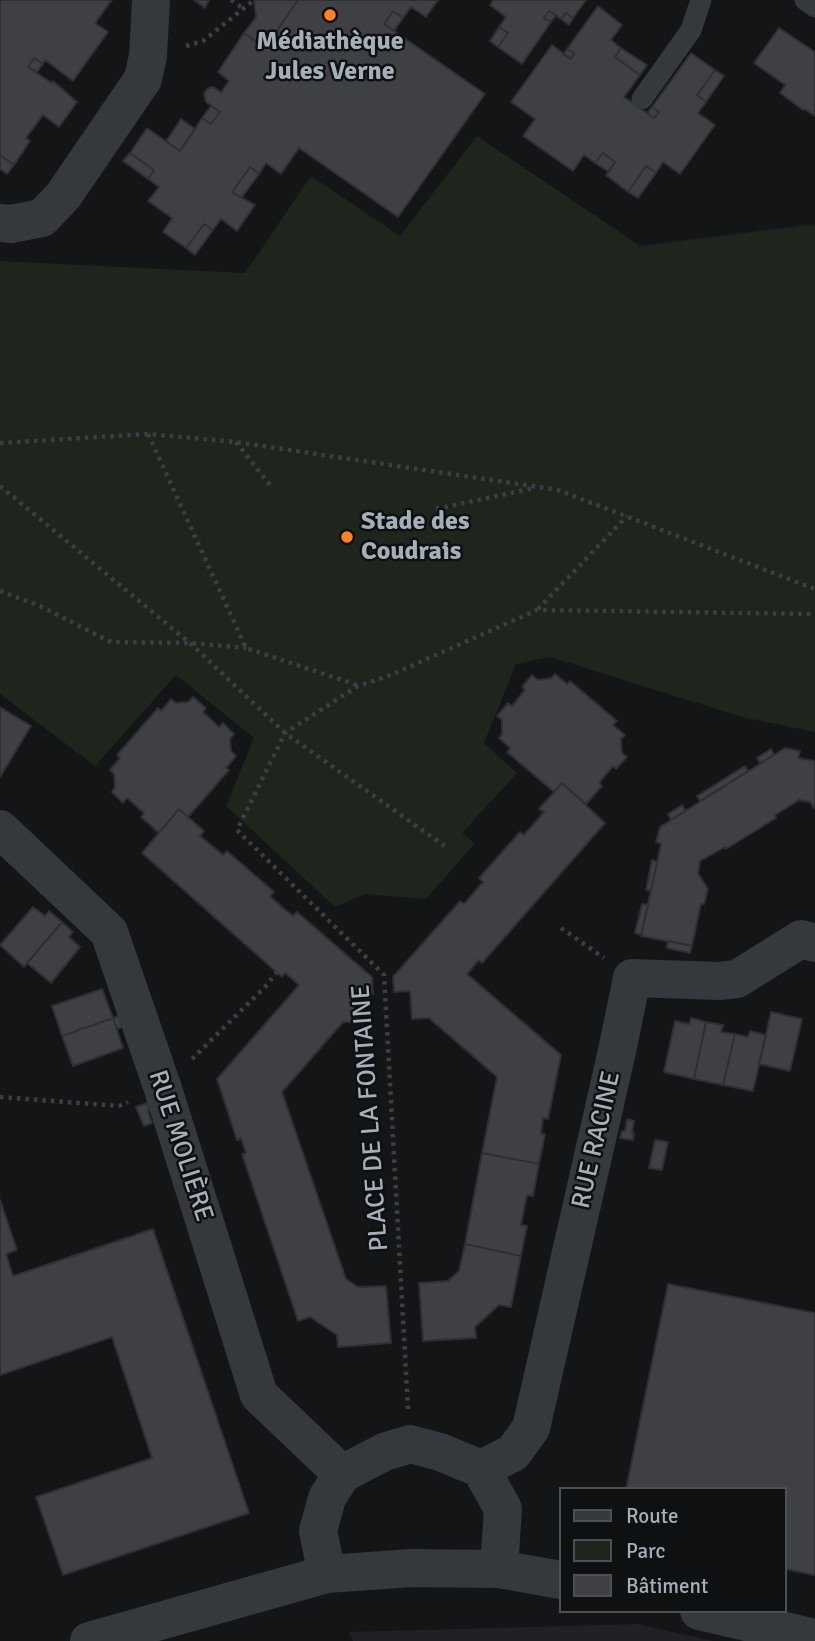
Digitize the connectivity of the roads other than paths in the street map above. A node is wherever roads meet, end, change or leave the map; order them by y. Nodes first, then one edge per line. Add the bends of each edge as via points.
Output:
1 (151, 0) edge
2 (701, 0) edge
3 (805, 0) edge
4 (815, 7) edge
5 (642, 99) dead end
6 (0, 223) edge
7 (0, 829) edge
8 (815, 943) edge
9 (481, 1469) junction
10 (342, 1474) junction
11 (499, 1569) junction
12 (327, 1574) junction
13 (560, 1580) edge
14 (708, 1613) edge
15 (815, 1638) edge
16 (89, 1641) edge

1 - 6 street via 143,79 43,218
2 - 5 lane via 691,30
3 - 4 lane
7 - 10 street, RUE MOLIÈRE via 109,932 259,1395
8 - 9 street, RUE RACINE via 801,939 737,979 632,978 531,1428 513,1452
9 - 10 street via 410,1444
9 - 11 street via 503,1509
10 - 12 street via 327,1498 318,1531
11 - 12 street via 412,1568
11 - 13 street
12 - 16 street
14 - 15 street

